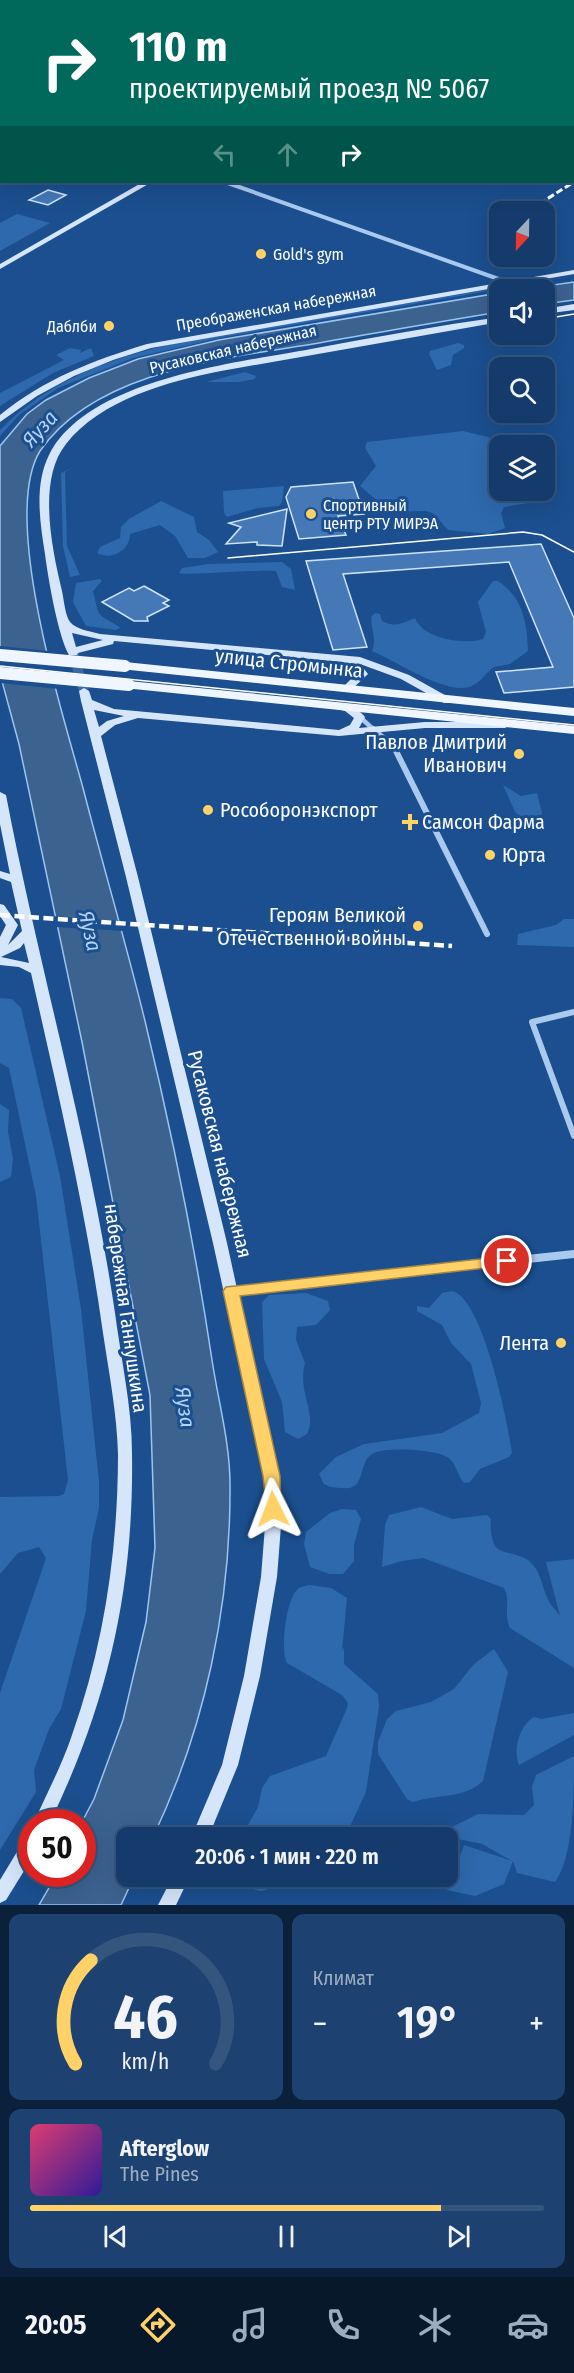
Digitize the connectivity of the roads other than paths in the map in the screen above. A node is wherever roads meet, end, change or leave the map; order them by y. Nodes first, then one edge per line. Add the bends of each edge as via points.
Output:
1 (146, 183) edge
2 (228, 183) edge
3 (0, 267) edge
4 (574, 272) edge
5 (499, 279) edge
6 (527, 279) edge
7 (489, 285) edge
8 (574, 308) edge
9 (555, 311) edge
10 (489, 321) edge
11 (0, 419) edge
12 (64, 622) junction
13 (128, 639) junction
14 (0, 655) edge
15 (336, 658) junction
16 (0, 673) edge
17 (347, 688) junction
18 (448, 701) junction
19 (336, 706) junction
20 (574, 712) edge
21 (142, 715) junction
22 (360, 717) junction
23 (518, 726) junction
24 (374, 730) junction
25 (574, 730) edge
26 (339, 732) junction
27 (95, 735) junction
28 (0, 795) edge
29 (6, 829) junction
30 (0, 841) edge
31 (0, 874) edge
32 (16, 880) junction
33 (0, 908) edge
34 (27, 932) junction
35 (487, 934) dead end
36 (0, 948) edge
37 (0, 954) edge
38 (0, 961) edge
39 (37, 971) junction
40 (574, 1012) edge
41 (574, 1136) edge
42 (574, 1254) edge
43 (231, 1291) junction
44 (49, 1809) edge
45 (204, 1827) edge
46 (18, 1865) edge
47 (176, 1887) edge
48 (0, 1895) edge
49 (167, 1905) edge

1 - 3 main road
2 - 5 street
4 - 6 main road, Преображенская набережная
7 - 11 main road, Преображенская набережная via 181,339 126,353 51,383
8 - 9 main road
10 - 12 main road, Русаковская набережная via 207,371 147,388 94,415 65,440 48,469 47,534
12 - 13 main road via 89,635
12 - 13 main road, Русаковская набережная via 73,652 96,643
13 - 15 main road
14 - 17 main road, улица Стромынка, bridge
15 - 17 main road via 363,671 362,678
15 - 18 main road via 378,666
16 - 19 main road, улица Стромынка, bridge
17 - 18 main road, улица Стромынка
18 - 20 main road, улица Стромынка
19 - 22 main road
19 - 23 main road, улица Стромынка
21 - 26 main road
21 - 27 main road via 111,723
21 - 27 main road, Русаковская набережная via 96,707 85,696
22 - 24 street
22 - 26 main road via 354,727
23 - 24 main road via 425,725
23 - 25 main road, улица Стромынка
24 - 26 main road
24 - 35 street via 395,749
27 - 43 main road, Русаковская набережная
28 - 29 main road, набережная Ганнушкина
29 - 30 main road
29 - 32 main road, набережная Ганнушкина
31 - 32 main road
32 - 34 main road, набережная Ганнушкина
33 - 36 main road via 12,925
34 - 37 main road via 16,945
34 - 39 main road, набережная Ганнушкина
38 - 39 main road
39 - 44 main road, набережная Ганнушкина via 85,1173 108,1306 125,1454 117,1590 93,1694
40 - 41 street via 532,1022
42 - 43 street
43 - 45 main road, Русаковская набережная via 271,1476 273,1526 252,1679 230,1765
46 - 48 main road
47 - 49 main road

